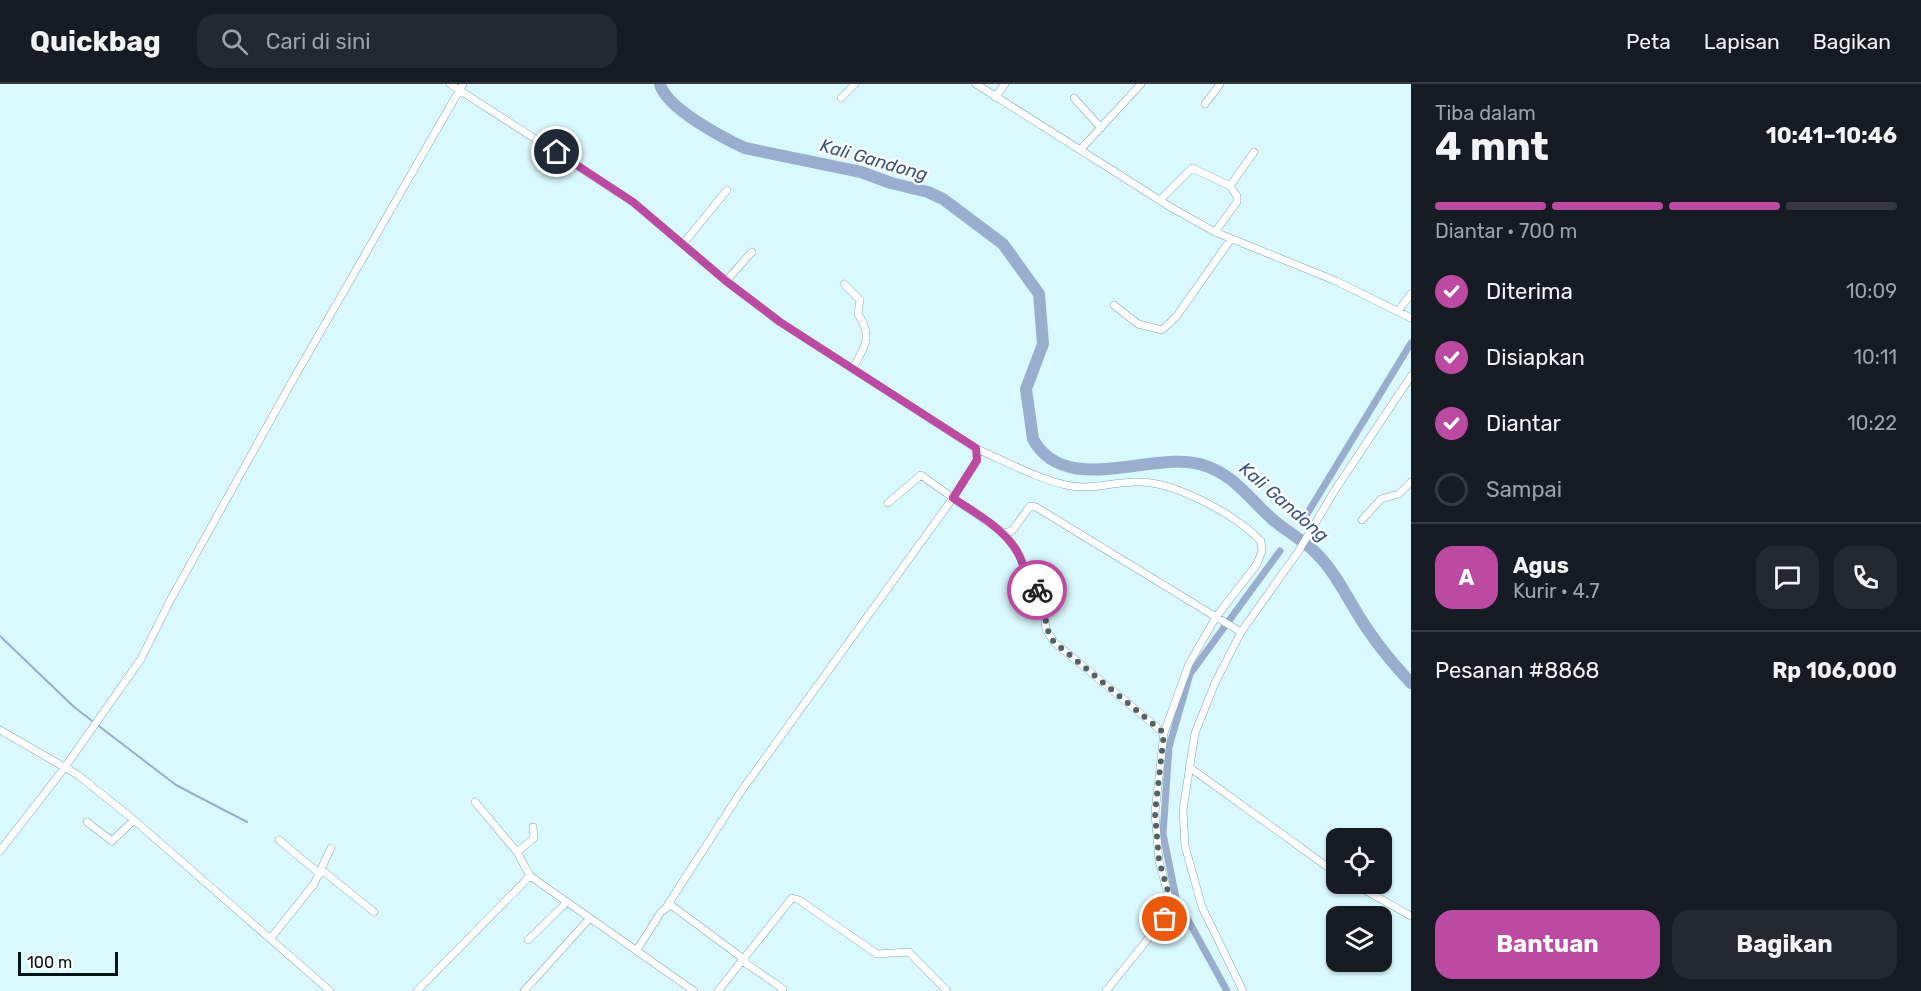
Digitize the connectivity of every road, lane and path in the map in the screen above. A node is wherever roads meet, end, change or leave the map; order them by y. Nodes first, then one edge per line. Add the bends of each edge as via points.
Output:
1 (450, 84) edge
2 (855, 84) edge
3 (976, 84) edge
4 (1005, 84) edge
5 (1141, 84) edge
6 (1220, 84) edge
7 (462, 87) edge
8 (995, 97) junction
9 (841, 98) dead end
10 (1074, 98) dead end
11 (1205, 104) dead end
12 (1101, 128) junction
13 (1081, 149) junction
14 (1254, 152) dead end
15 (1230, 186) junction
16 (727, 190) dead end
17 (1160, 200) junction
18 (1215, 232) junction
19 (1231, 239) junction
20 (683, 244) junction
21 (752, 252) dead end
22 (726, 281) junction
23 (844, 284) dead end
24 (1411, 294) edge
25 (1114, 305) dead end
26 (1398, 311) junction
27 (1411, 318) edge
28 (853, 368) junction
29 (1411, 376) edge
30 (976, 448) junction
31 (1411, 482) edge
32 (953, 498) junction
33 (888, 503) dead end
34 (1362, 520) dead end
35 (1004, 533) junction
36 (1219, 618) junction
37 (1239, 631) junction
38 (0, 730) edge
39 (1164, 733) junction
40 (65, 767) junction
41 (1189, 767) junction
42 (475, 802) dead end
43 (134, 820) junction
44 (87, 822) dead end
45 (533, 826) dead end
46 (279, 840) dead end
47 (331, 848) dead end
48 (0, 851) edge
49 (516, 852) junction
50 (1326, 866) edge
51 (321, 872) junction
52 (530, 876) junction
53 (1372, 894) edge
54 (566, 903) junction
55 (667, 906) junction
56 (374, 912) dead end
57 (1411, 916) edge
58 (589, 919) junction
59 (271, 938) junction
60 (528, 940) dead end
61 (637, 950) junction
62 (745, 961) junction
63 (783, 989) dead end
64 (330, 991) edge
65 (417, 991) edge
66 (524, 991) edge
67 (694, 991) edge
68 (718, 991) edge
69 (947, 991) edge
70 (1106, 991) edge
71 (1243, 991) edge

1 - 7 street
2 - 9 street
3 - 8 street
4 - 8 street
5 - 12 street
6 - 11 street
7 - 20 street via 633,202
7 - 40 street via 290,385 141,659
8 - 13 street
10 - 12 street
12 - 13 street
13 - 17 street
14 - 15 street
15 - 17 street via 1192,168
15 - 18 street via 1238,199
16 - 20 street
17 - 18 street
18 - 19 street
19 - 25 street via 1176,317 1162,330 1138,324
19 - 26 street via 1336,281
20 - 22 street
21 - 22 street
22 - 28 street via 780,322
23 - 28 street via 860,300 858,314 867,333
24 - 26 street
26 - 27 street
28 - 30 street
29 - 37 street via 1298,552
30 - 32 street via 977,460
30 - 36 street via 1065,485 1091,488 1140,482 1168,486 1254,533 1262,541 1261,557
31 - 34 street via 1399,494 1381,499
32 - 33 street via 921,475
32 - 35 street
32 - 55 street via 742,790
35 - 36 street via 1012,531 1030,506 1036,507
35 - 39 street via 1020,556 1029,581 1042,596 1046,629 1054,642
36 - 37 street
36 - 39 street via 1188,664
37 - 41 street via 1195,733
38 - 40 street
39 - 70 street via 1155,813 1159,861 1172,909
40 - 43 street
40 - 48 street
41 - 50 street
41 - 71 street via 1185,846 1218,944
42 - 49 street
43 - 44 street via 112,841
43 - 59 street
45 - 49 street via 534,838
46 - 51 street
47 - 51 street
49 - 52 street
51 - 56 street
51 - 59 street
52 - 54 street
52 - 65 street
53 - 57 street
54 - 58 street
54 - 60 street
55 - 61 street
55 - 62 street via 677,907
58 - 61 street
58 - 66 street
59 - 64 street
61 - 67 street
62 - 63 street
62 - 68 street
62 - 69 street via 789,900 795,898 877,954 909,952

